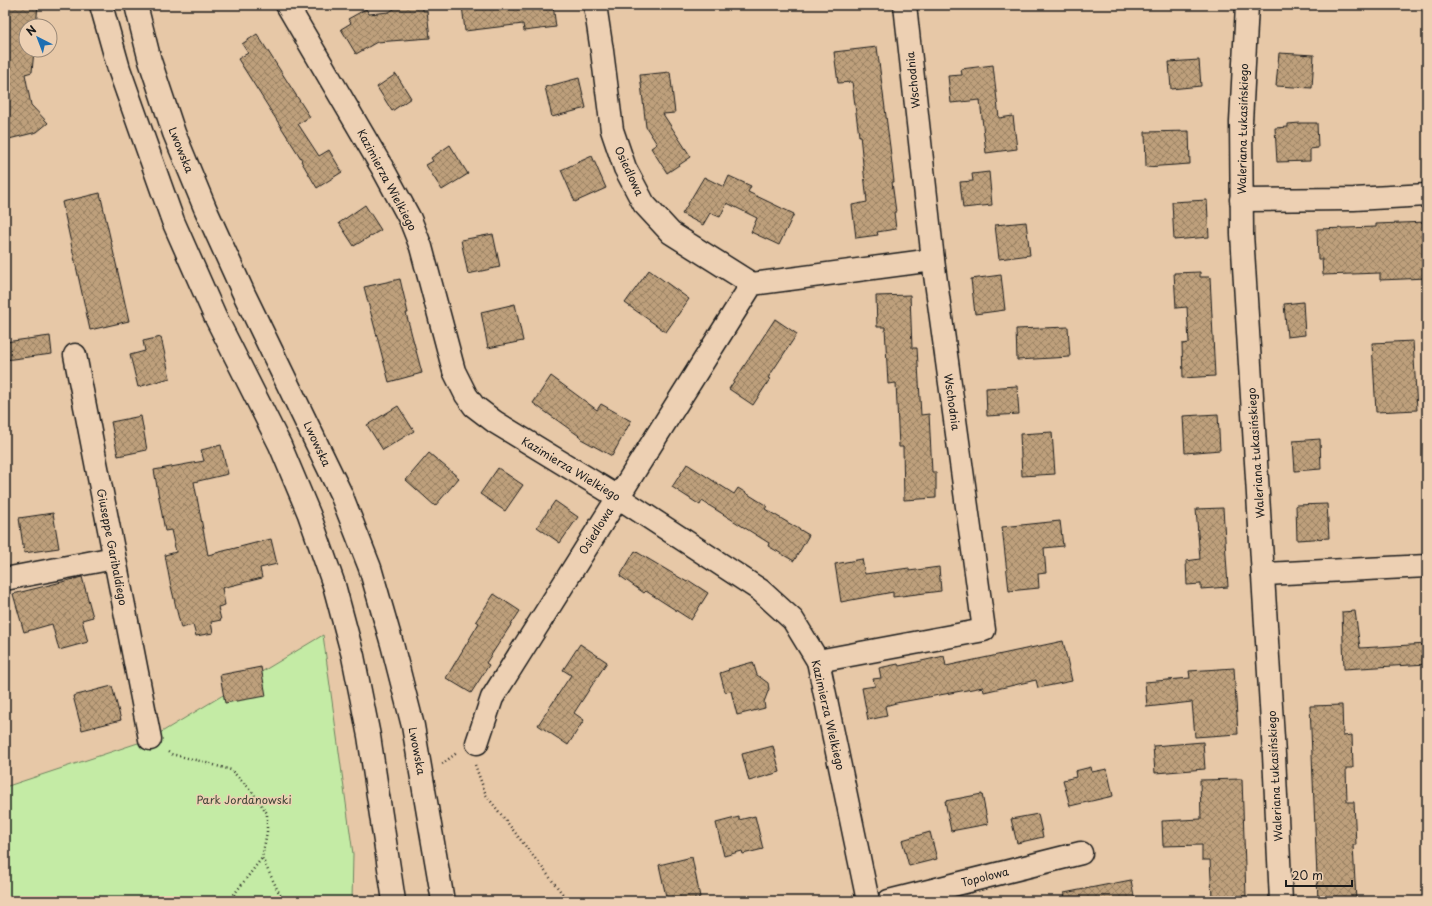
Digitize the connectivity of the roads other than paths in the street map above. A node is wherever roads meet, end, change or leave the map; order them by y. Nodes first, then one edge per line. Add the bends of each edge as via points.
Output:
1 (101, 5) edge
2 (136, 5) edge
3 (287, 5) edge
4 (595, 5) edge
5 (905, 5) edge
6 (1247, 5) edge
7 (1427, 195) edge
8 (1241, 200) junction
9 (933, 260) junction
10 (752, 284) junction
11 (75, 355) dead end
12 (618, 497) junction
13 (114, 558) junction
14 (1427, 566) edge
15 (1263, 574) junction
16 (5, 579) edge
17 (818, 661) junction
18 (150, 739) road end
19 (478, 743) road end
20 (1081, 853) dead end
21 (394, 901) edge
22 (443, 901) edge
23 (868, 901) edge
24 (889, 901) edge
25 (1281, 901) edge

1 - 21 street via 119,69 173,221 215,316 280,445 310,514 334,585 353,656 369,736
2 - 22 street, Lwowska via 150,61 174,133 205,208 341,494 370,568 413,726
3 - 12 street, Kazimierza Wielkiego via 410,219 421,247 454,371 466,395 474,406 495,422
4 - 10 street, Osiedlowa via 612,130 625,168 644,204 671,233
5 - 9 street, Wschodnia
6 - 8 street, Waleriana Łukasińskiego via 1241,122
7 - 8 street via 1354,200
8 - 15 street, Waleriana Łukasińskiego
9 - 10 street
9 - 17 street, Wschodnia via 984,630
10 - 12 street, Osiedlowa
11 - 13 street, Giuseppe Garibaldiego
12 - 17 street, Kazimierza Wielkiego via 760,590 793,620
12 - 19 street, Osiedlowa via 492,698
13 - 16 street
13 - 18 street, Giuseppe Garibaldiego
14 - 15 street
15 - 25 street, Waleriana Łukasińskiego
17 - 23 street, Kazimierza Wielkiego
20 - 24 street, Topolowa

